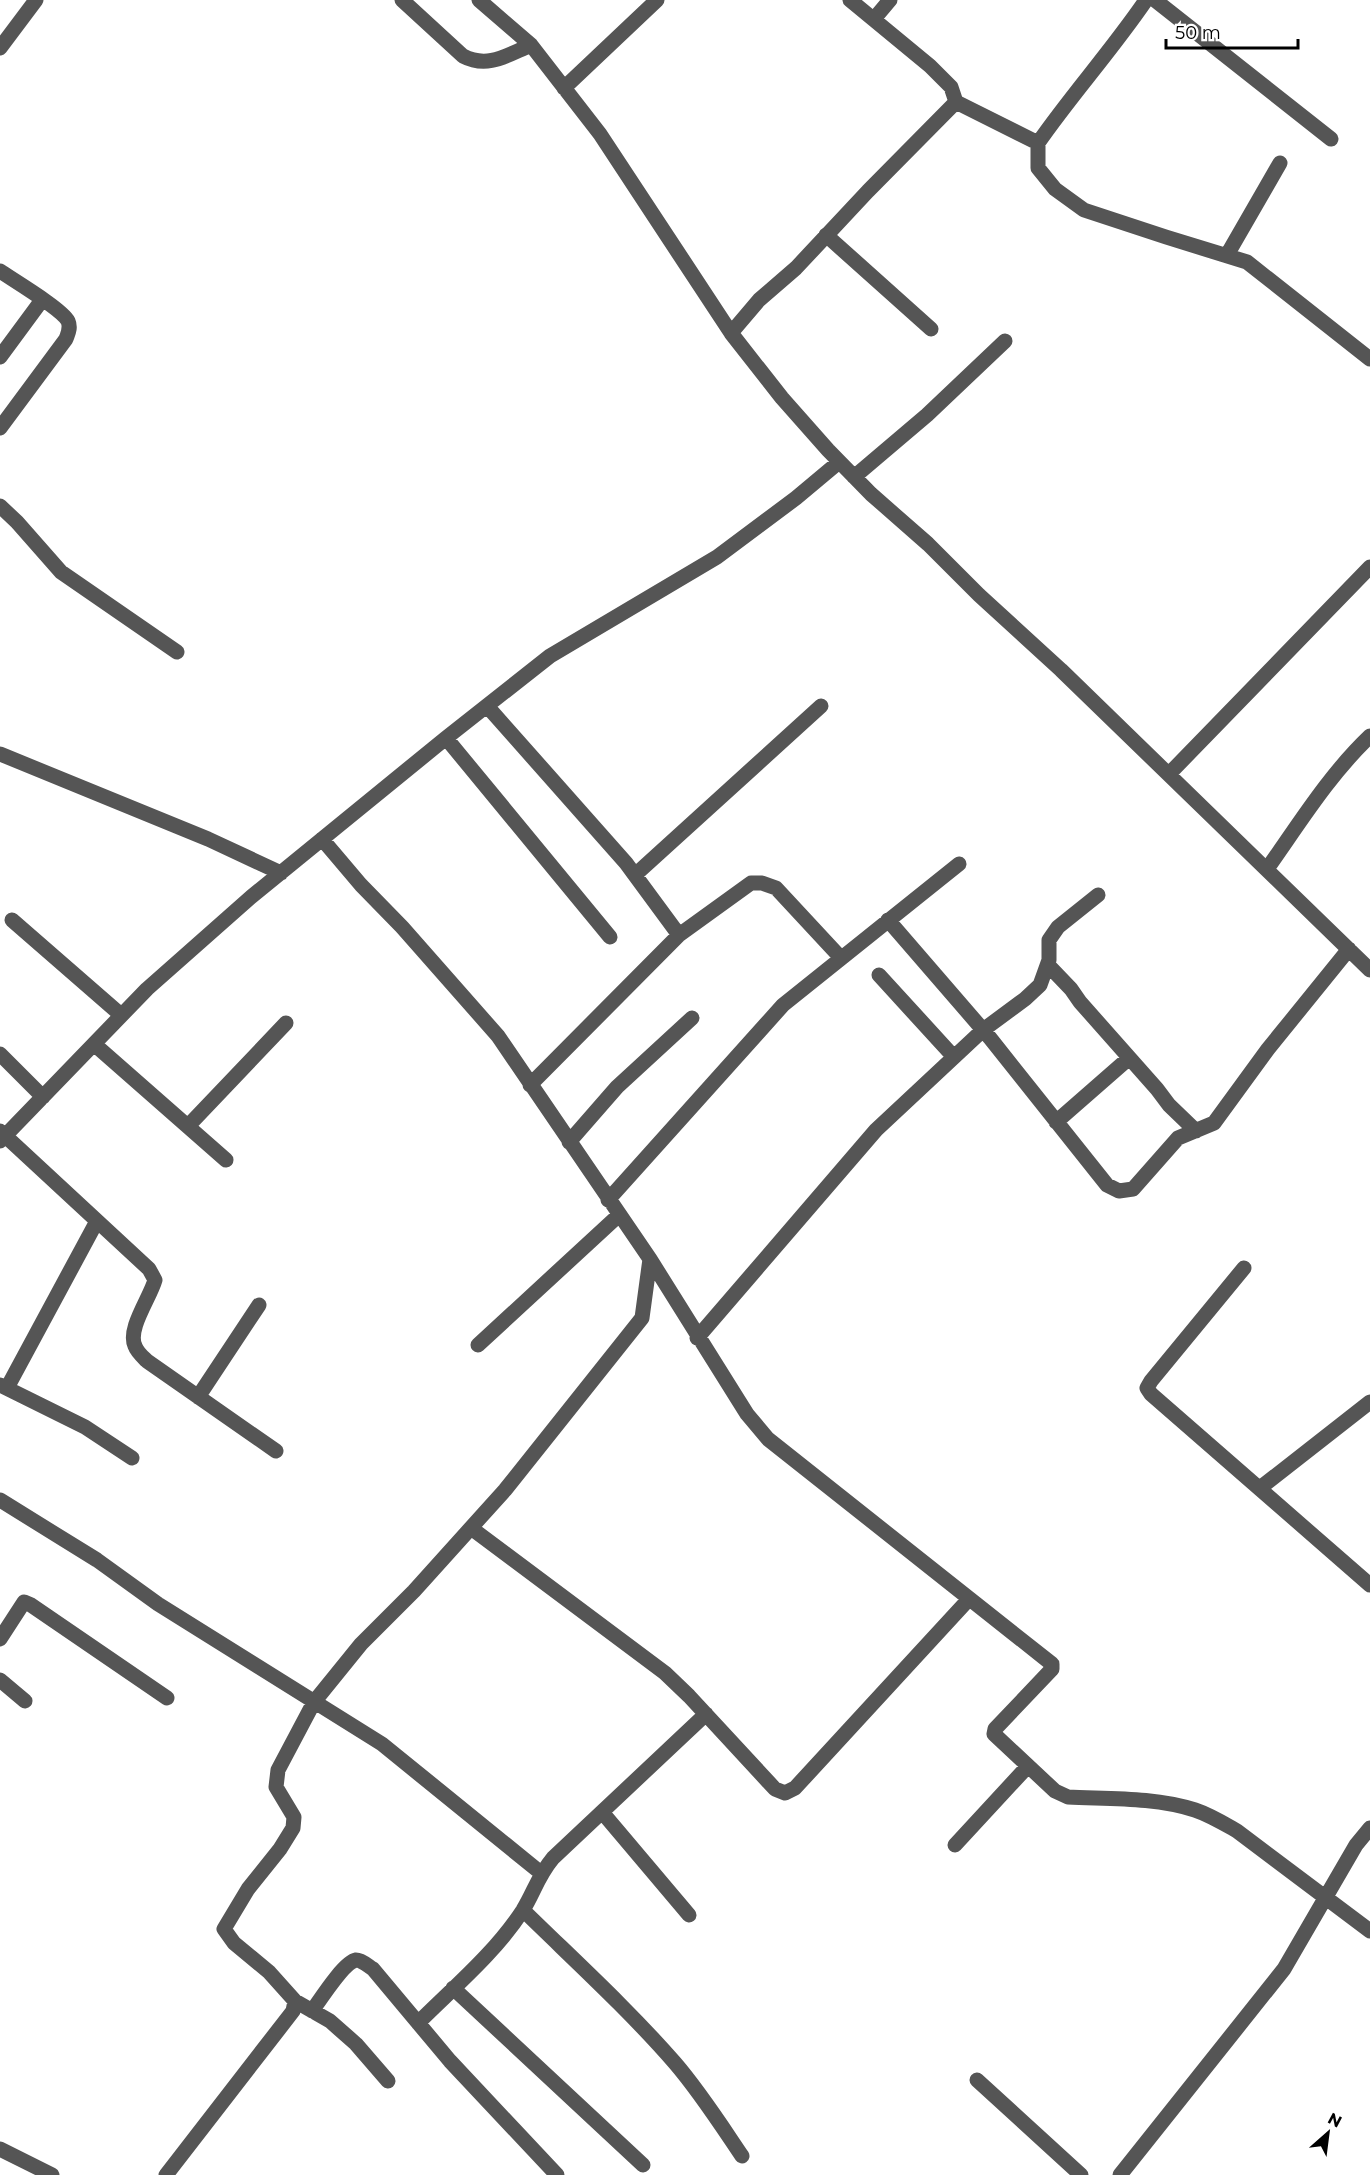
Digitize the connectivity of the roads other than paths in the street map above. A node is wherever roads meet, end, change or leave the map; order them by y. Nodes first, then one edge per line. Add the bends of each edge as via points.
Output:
1 (36, 0) edge
2 (402, 0) edge
3 (479, 0) edge
4 (657, 0) edge
5 (850, 0) edge
6 (890, 0) edge
7 (1146, 0) edge
8 (1155, 0) edge
9 (874, 19) junction
10 (531, 45) junction
11 (0, 48) edge
12 (564, 88) junction
13 (956, 102) junction
14 (1331, 139) dead end
15 (1038, 143) junction
16 (1280, 163) dead end
17 (826, 235) junction
18 (1227, 255) junction
19 (0, 271) edge
20 (42, 300) junction
21 (931, 329) dead end
22 (731, 333) junction
23 (1005, 341) dead end
24 (0, 357) edge
25 (1370, 359) edge
26 (0, 428) edge
27 (839, 462) junction
28 (854, 477) junction
29 (0, 506) edge
30 (1370, 567) edge
31 (177, 652) dead end
32 (487, 706) junction
33 (821, 706) dead end
34 (1370, 736) edge
35 (446, 738) junction
36 (0, 754) edge
37 (1169, 774) junction
38 (322, 839) junction
39 (959, 864) dead end
40 (1267, 869) junction
41 (280, 873) junction
42 (635, 875) junction
43 (1098, 895) dead end
44 (12, 920) dead end
45 (888, 920) junction
46 (679, 935) junction
47 (610, 937) dead end
48 (1349, 949) junction
49 (841, 958) junction
50 (1048, 965) junction
51 (1370, 969) edge
52 (879, 975) dead end
53 (122, 1015) junction
54 (692, 1018) dead end
55 (286, 1023) dead end
56 (983, 1030) junction
57 (94, 1044) junction
58 (0, 1054) edge
59 (953, 1056) junction
60 (1128, 1059) junction
61 (530, 1085) junction
62 (43, 1097) junction
63 (1056, 1122) junction
64 (188, 1126) junction
65 (1196, 1131) junction
66 (2, 1136) edge
67 (569, 1142) junction
68 (226, 1160) dead end
69 (608, 1200) junction
70 (619, 1215) junction
71 (97, 1221) junction
72 (650, 1259) junction
73 (1244, 1268) dead end
74 (259, 1305) dead end
75 (698, 1338) junction
76 (478, 1345) dead end
77 (3, 1386) edge
78 (198, 1396) junction
79 (1370, 1402) edge
80 (276, 1451) dead end
81 (132, 1458) dead end
82 (1260, 1488) junction
83 (0, 1500) edge
84 (471, 1528) junction
85 (1370, 1585) edge
86 (969, 1599) junction
87 (0, 1639) edge
88 (0, 1680) edge
89 (167, 1698) dead end
90 (26, 1701) dead end
91 (314, 1702) junction
92 (706, 1714) junction
93 (1028, 1766) junction
94 (602, 1812) junction
95 (1370, 1828) edge
96 (955, 1845) dead end
97 (541, 1873) junction
98 (1325, 1896) junction
99 (523, 1910) junction
100 (689, 1915) dead end
101 (1370, 1930) edge
102 (453, 1988) junction
103 (295, 2001) junction
104 (312, 2011) junction
105 (418, 2023) junction
106 (977, 2080) dead end
107 (388, 2081) dead end
108 (1, 2151) edge
109 (742, 2156) dead end
110 (643, 2165) dead end
111 (52, 2175) edge
112 (166, 2175) edge
113 (557, 2175) edge
114 (1080, 2175) edge
115 (1120, 2175) edge

1 - 11 street
2 - 10 street via 473,61 487,63
3 - 10 street
4 - 12 street
5 - 9 street
6 - 9 street
7 - 15 street
8 - 14 street
9 - 13 street via 951,87
10 - 12 street
12 - 22 street via 600,134
13 - 15 street
13 - 17 street
15 - 18 street via 1038,168 1056,189 1084,210
16 - 18 street
17 - 21 street
17 - 22 street
18 - 25 street via 1256,267
19 - 20 street
20 - 24 street
20 - 26 street via 68,320 69,330
22 - 27 street
23 - 28 street
27 - 28 street
27 - 32 street via 717,557 550,656
28 - 37 street
29 - 31 street via 61,572
30 - 37 street
32 - 35 street
32 - 42 street
33 - 42 street
34 - 40 street via 1331,780
35 - 38 street
35 - 47 street
36 - 41 street via 208,839
37 - 40 street
38 - 41 street
38 - 61 street via 498,1036
39 - 45 street
40 - 48 street
41 - 53 street
42 - 46 street
43 - 50 street via 1058,927 1049,940
44 - 53 street
45 - 49 street
45 - 56 street
46 - 49 street via 751,883 762,883 776,888
46 - 61 street
48 - 51 street
48 - 65 street via 1268,1049 1218,1119
49 - 69 street via 783,1005
50 - 56 street via 1040,985
50 - 60 street
52 - 59 street
53 - 57 street
54 - 67 street via 617,1087
55 - 64 street
56 - 59 street
56 - 63 street
57 - 62 street
57 - 64 street
58 - 62 street
59 - 75 street via 856,1152
60 - 63 street
60 - 65 street
61 - 67 street
62 - 66 street
63 - 65 street via 1107,1185 1119,1191 1133,1189 1175,1140
64 - 68 street
66 - 71 street
67 - 69 street
69 - 70 street
70 - 72 street
70 - 76 street
71 - 77 street
71 - 78 street via 149,1269 155,1280 135,1327 135,1347 147,1361
72 - 75 street
72 - 84 street via 642,1318 538,1451
73 - 82 street via 1147,1388
74 - 78 street
75 - 86 street via 747,1414 768,1439
77 - 81 street via 85,1427
78 - 80 street
79 - 82 street
82 - 85 street
83 - 91 street
84 - 91 street via 361,1644
84 - 92 street via 653,1663
86 - 92 street via 790,1792 775,1789
86 - 93 street via 1053,1667 994,1731
87 - 89 street via 24,1602
88 - 90 street
91 - 97 street via 382,1744
91 - 103 street via 278,1770 276,1787 294,1817 293,1828 224,1929
92 - 94 street
93 - 96 street
93 - 98 street via 1063,1796 1175,1805 1217,1819
94 - 97 street
94 - 100 street
95 - 98 street
97 - 99 street
98 - 101 street
98 - 115 street via 1284,1969
99 - 102 street via 499,1942
99 - 109 street via 675,2063
102 - 105 street
102 - 110 street
103 - 104 street
103 - 112 street via 293,2011
104 - 105 street via 347,1965 356,1960 373,1969
104 - 107 street via 356,2044
105 - 113 street
106 - 114 street
108 - 111 street

